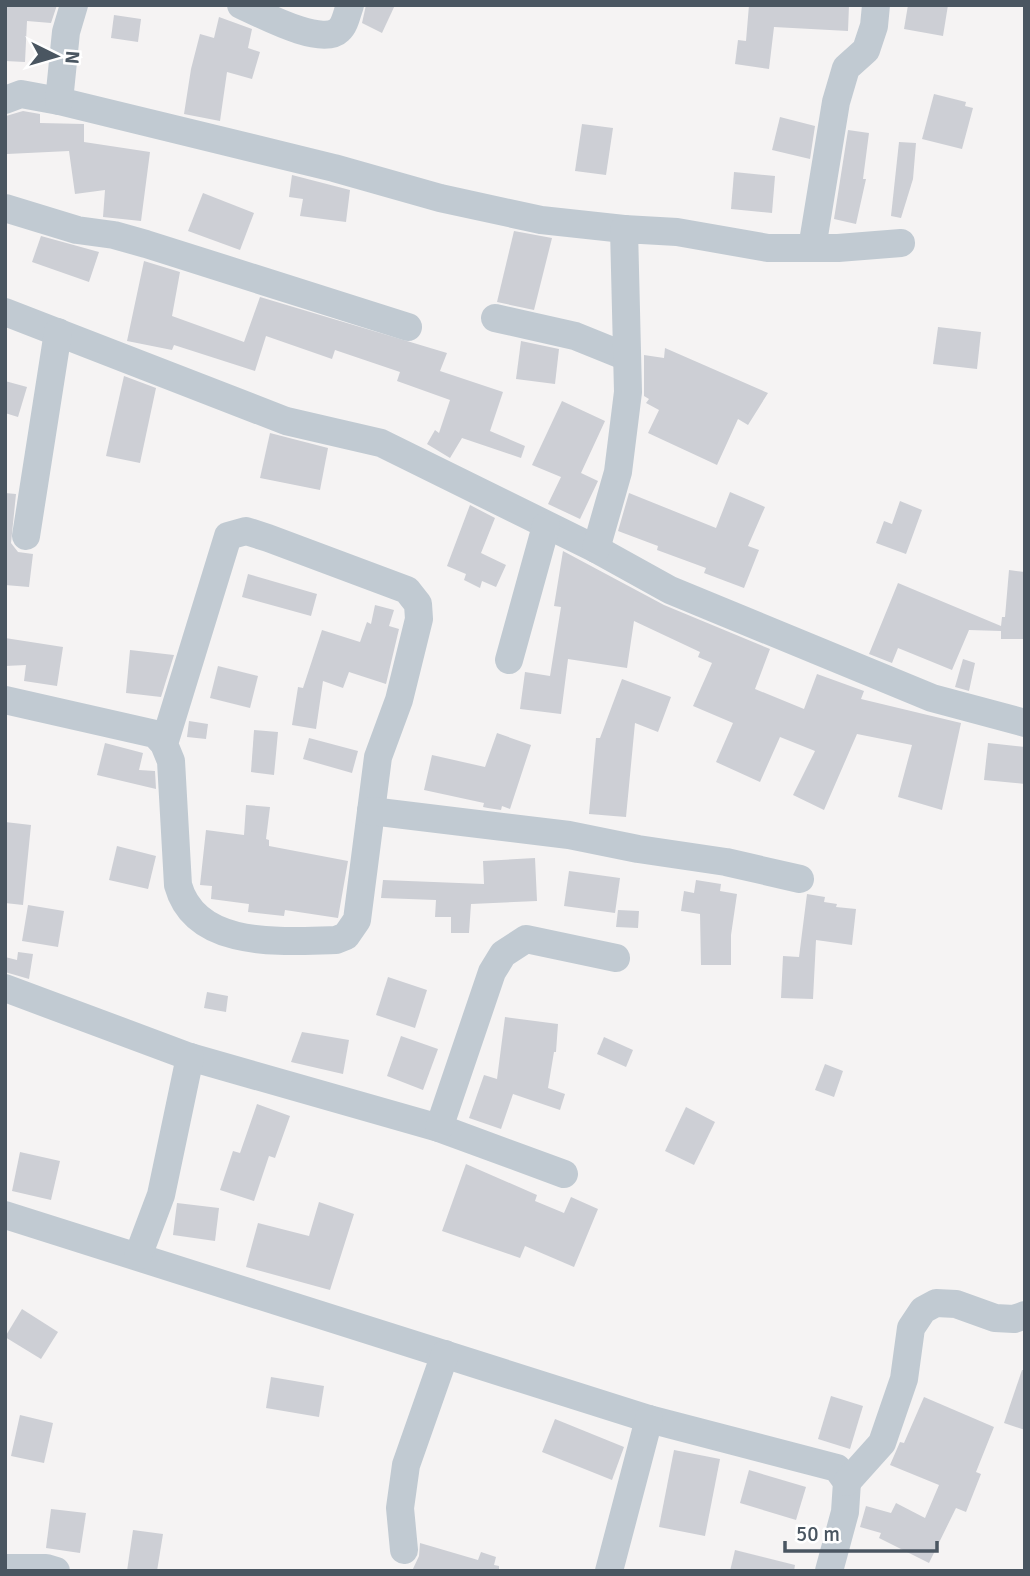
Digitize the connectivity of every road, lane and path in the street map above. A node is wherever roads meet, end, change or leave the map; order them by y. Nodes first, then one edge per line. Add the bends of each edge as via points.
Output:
1 (74, 5) edge
2 (241, 5) edge
3 (350, 5) edge
4 (876, 5) edge
5 (5, 100) edge
6 (59, 101) junction
7 (5, 208) edge
8 (624, 229) junction
9 (901, 243) dead end
10 (812, 248) junction
11 (5, 312) edge
12 (495, 318) dead end
13 (408, 327) dead end
14 (58, 332) junction
15 (626, 357) junction
16 (546, 526) junction
17 (26, 536) dead end
18 (596, 549) junction
19 (509, 660) dead end
20 (5, 701) edge
21 (1025, 723) edge
22 (164, 744) junction
23 (371, 811) junction
24 (800, 879) dead end
25 (616, 958) dead end
26 (5, 988) edge
27 (190, 1057) junction
28 (439, 1128) junction
29 (564, 1174) dead end
30 (5, 1215) edge
31 (138, 1256) junction
32 (1025, 1314) edge
33 (445, 1354) junction
34 (649, 1419) junction
35 (847, 1482) junction
36 (404, 1550) dead end
37 (5, 1568) edge
38 (56, 1571) edge
39 (609, 1571) edge
40 (829, 1571) edge

1 - 6 street via 66,32
2 - 3 street via 328,37 341,30
4 - 10 street via 866,50 846,68 839,91
5 - 6 street via 21,94
6 - 8 street via 440,198 541,220
7 - 13 street via 77,230 146,244
8 - 10 street via 677,232 768,248
8 - 15 street
9 - 10 street
11 - 14 street
12 - 15 street via 575,336
14 - 16 street via 286,421 380,443
14 - 17 street
15 - 18 street via 628,392 618,472
16 - 18 street
16 - 19 street
18 - 21 street via 670,590 932,698
20 - 22 street via 120,724 155,734
22 - 23 street via 175,791 178,885 183,902 206,923 229,934 288,941 346,936 358,920
22 - 23 street via 228,537 246,531 268,538 407,590 418,604 419,619 399,700 378,757
23 - 24 street via 569,835
25 - 28 street via 526,939 503,954 492,972
26 - 27 street
27 - 28 street
27 - 31 street via 161,1195
28 - 29 street
30 - 31 street
31 - 33 street
32 - 35 street via 1014,1319 995,1318 956,1304 936,1303 923,1310 911,1328 904,1380 882,1443
33 - 34 street
33 - 36 street via 406,1465 400,1508
34 - 35 street via 837,1468
34 - 39 street
35 - 40 street via 845,1511
37 - 38 street

